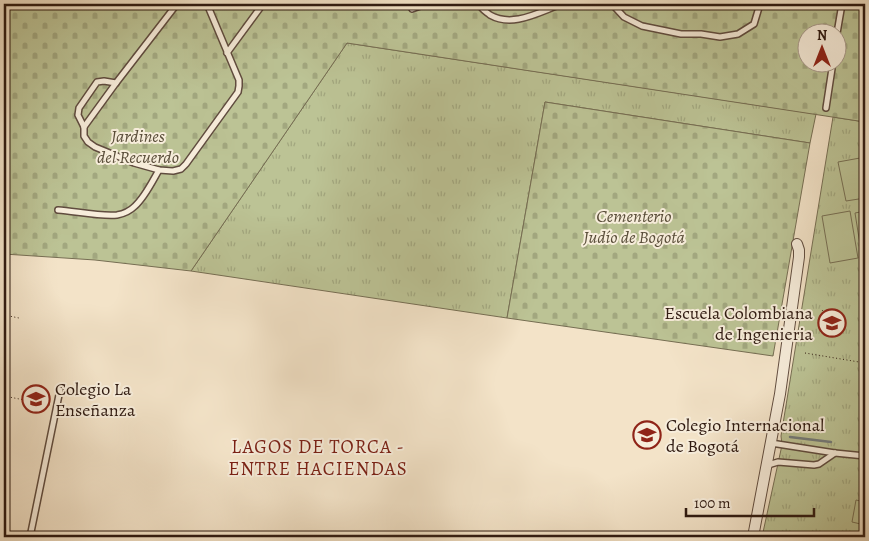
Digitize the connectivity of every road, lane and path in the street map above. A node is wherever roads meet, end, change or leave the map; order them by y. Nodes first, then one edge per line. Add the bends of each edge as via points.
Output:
1 (177, 4) edge
2 (207, 4) edge
3 (263, 4) edge
4 (426, 4) edge
5 (480, 4) edge
6 (562, 4) edge
7 (612, 4) edge
8 (760, 4) edge
9 (842, 4) edge
10 (412, 9) dead end
11 (839, 22) edge
12 (227, 53) junction
13 (831, 72) edge
14 (116, 83) junction
15 (826, 108) dead end
16 (84, 127) junction
17 (159, 170) junction
18 (58, 210) dead end
19 (797, 244) dead end
20 (4, 315) edge
21 (18, 318) dead end
22 (805, 353) dead end
23 (863, 362) edge
24 (865, 383) edge
25 (60, 390) dead end
26 (4, 396) edge
27 (57, 406) junction
28 (771, 443) junction
29 (835, 453) junction
30 (865, 456) edge
31 (767, 466) junction
32 (30, 537) edge
33 (753, 537) edge

1 - 14 lane
2 - 12 lane
3 - 12 lane
4 - 10 lane
5 - 6 lane via 482,10 498,19 519,20
7 - 8 lane via 624,17 642,26 720,37 738,34 754,24
9 - 11 lane
12 - 17 lane via 239,80 238,92 186,164 174,171
13 - 15 lane
14 - 16 lane
14 - 16 lane via 97,82 79,108 78,115
16 - 17 lane via 84,136 95,147
17 - 18 lane via 135,206 126,212 104,215
19 - 28 street via 799,257
20 - 21 path
22 - 23 path
23 - 24 path, bridge via 862,379
25 - 27 lane
26 - 27 path
27 - 32 lane
28 - 29 lane
28 - 31 street
29 - 30 lane
29 - 31 lane via 814,465 778,462
31 - 33 street

